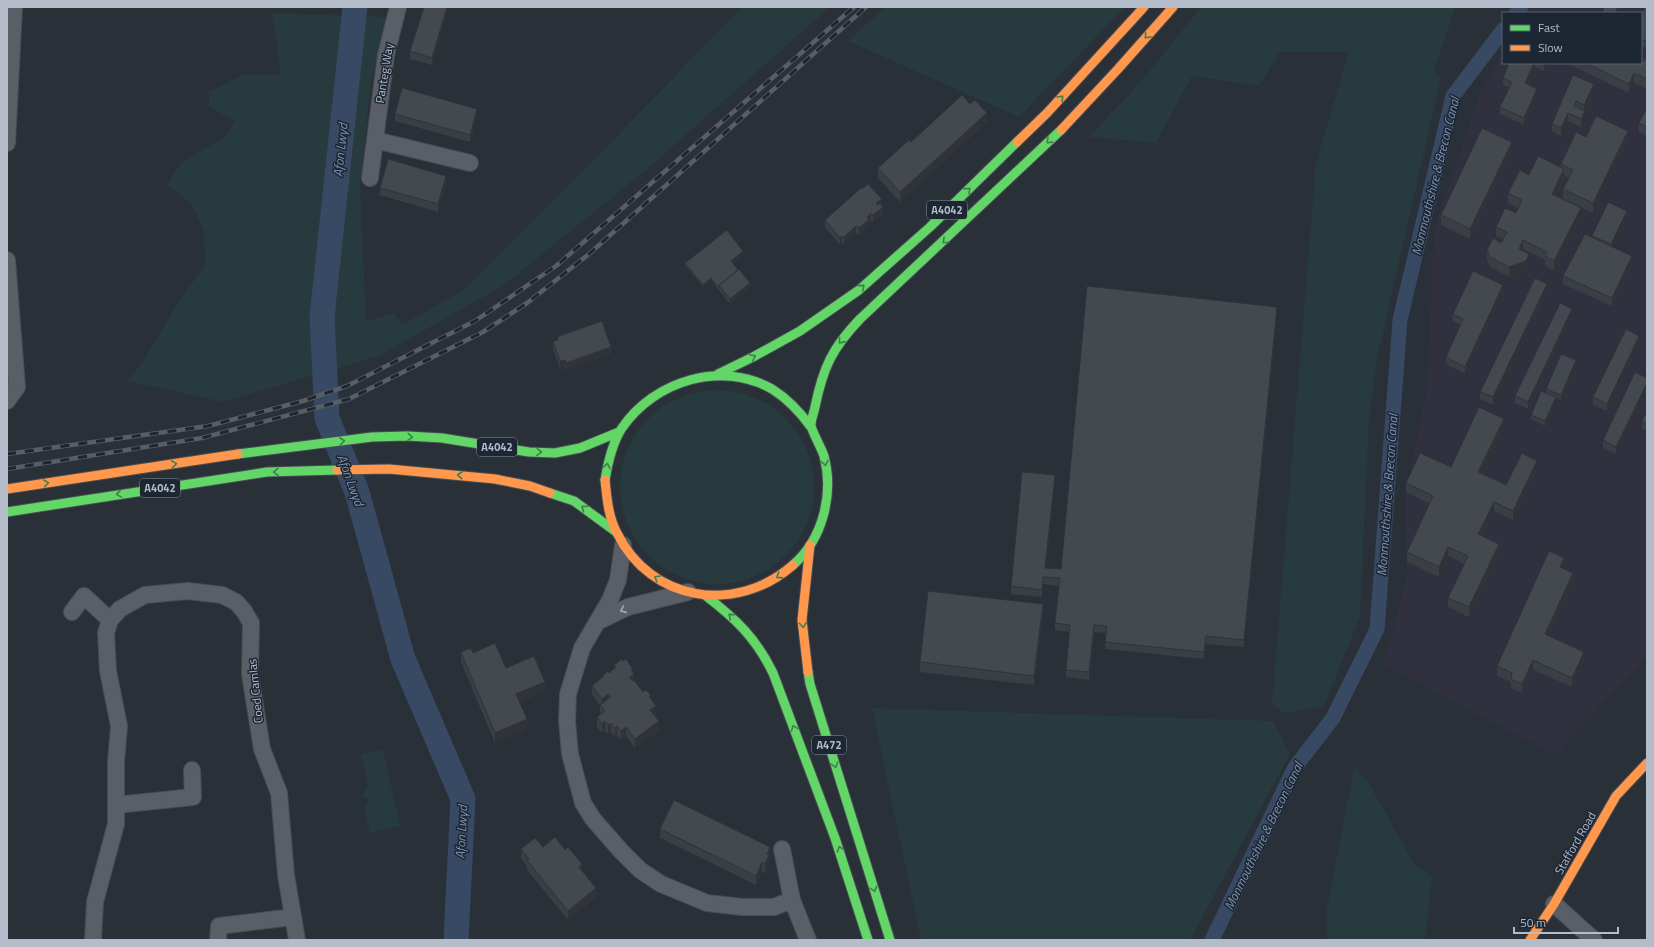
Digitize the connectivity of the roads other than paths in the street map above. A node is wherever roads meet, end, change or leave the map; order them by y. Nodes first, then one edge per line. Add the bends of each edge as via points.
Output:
1 (14, 7) edge
2 (398, 7) edge
3 (1144, 7) edge
4 (1173, 7) edge
5 (375, 140) junction
6 (7, 141) edge
7 (470, 163) dead end
8 (370, 178) dead end
9 (7, 260) edge
10 (718, 374) junction
11 (7, 401) edge
12 (811, 427) junction
13 (619, 432) junction
14 (7, 489) edge
15 (7, 512) edge
16 (619, 538) junction
17 (810, 545) junction
18 (688, 592) junction
19 (706, 596) junction
20 (72, 612) dead end
21 (110, 620) junction
22 (597, 622) junction
23 (1647, 763) edge
24 (192, 770) dead end
25 (116, 805) junction
26 (782, 849) dead end
27 (792, 900) junction
28 (1554, 904) junction
29 (293, 918) junction
30 (93, 940) edge
31 (218, 940) edge
32 (297, 940) edge
33 (808, 940) edge
34 (868, 940) edge
35 (890, 940) edge
36 (1530, 940) edge
37 (1594, 940) edge

1 - 6 street
2 - 5 street, Panteg Way via 386,55
10 -> 3 main road, A4042 via 800,331 859,290 930,227 1048,113
4 -> 12 main road, A4042 via 1062,128 839,343 826,364 819,384
5 - 7 street
5 - 8 street, Panteg Way
9 - 11 street via 17,387
10 - 12 main road via 740,376 781,394 798,409
10 - 13 main road via 680,382 661,390 636,410
12 -> 17 main road via 824,458 828,494 822,521
14 -> 13 main road, A4042 via 372,437 442,438 529,452 555,453 580,448
16 -> 13 main road via 607,503 606,481 608,459
16 -> 15 main road, A4042 via 574,501 530,486 488,478 389,469 267,472
18 -> 16 main road via 651,575 635,561
16 - 22 street via 618,580
17 -> 19 main road via 798,561 765,585 726,596
17 -> 35 main road, A472 via 802,620 810,684
18 - 19 main road
18 -> 22 street via 628,607
34 -> 19 main road, A472 via 848,873 771,669 754,638
20 - 21 street via 84,596
21 - 25 street via 106,633 108,670 119,726
21 - 29 street, Coed Camlas via 120,609 145,595 188,591 222,595 236,602 244,611 251,623 250,674 262,749 279,793 286,875
22 - 27 street via 582,648 577,663 568,694 567,720 570,754 577,782 583,803 593,819 640,870 681,893 707,903 742,907 774,907
23 - 28 main road, Stafford Road via 1616,796
24 - 25 street via 193,797
25 - 30 street via 116,824 95,902
26 - 27 street
27 - 33 street
28 - 36 main road, Stafford Road
28 - 37 street
29 - 31 street via 219,926
29 - 32 street, Coed Camlas

